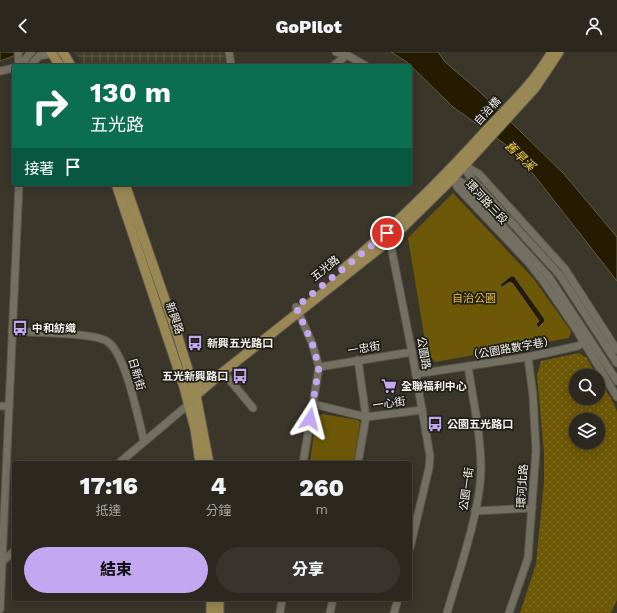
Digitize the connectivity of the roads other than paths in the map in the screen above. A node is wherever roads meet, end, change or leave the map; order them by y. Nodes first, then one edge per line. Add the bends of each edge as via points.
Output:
1 (18, 52) edge
2 (31, 52) edge
3 (54, 52) edge
4 (63, 52) edge
5 (230, 52) edge
6 (336, 52) edge
7 (552, 52) edge
8 (559, 52) edge
9 (347, 55) junction
10 (19, 64) edge
11 (24, 64) edge
12 (32, 64) edge
13 (59, 64) edge
14 (70, 64) edge
15 (231, 64) edge
16 (336, 64) edge
17 (363, 64) edge
18 (12, 68) edge
19 (0, 71) edge
20 (521, 97) junction
21 (476, 146) joint
22 (462, 163) junction
23 (450, 175) junction
24 (19, 186) edge
25 (117, 186) edge
26 (126, 186) edge
27 (389, 236) junction
28 (298, 310) junction
29 (12, 331) junction
30 (601, 331) junction
31 (590, 338) junction
32 (583, 343) junction
33 (617, 350) edge
34 (412, 352) junction
35 (528, 357) junction
36 (358, 360) junction
37 (617, 363) edge
38 (468, 366) junction
39 (319, 367) junction
40 (223, 372) junction
41 (416, 374) junction
42 (617, 381) edge
43 (195, 392) junction
44 (617, 397) edge
45 (189, 404) junction
46 (313, 404) junction
47 (0, 406) edge
48 (9, 406) junction
49 (253, 408) dead end
50 (422, 410) junction
51 (366, 417) junction
52 (144, 441) junction
53 (121, 461) edge
54 (200, 461) edge
55 (209, 461) edge
56 (303, 461) edge
57 (358, 461) edge
58 (532, 508) junction
59 (475, 510) junction
60 (412, 535) edge
61 (12, 553) edge
62 (3, 561) junction
63 (1, 579) edge
64 (211, 601) edge
65 (219, 601) edge
66 (282, 601) edge
67 (333, 601) edge
68 (397, 601) edge
69 (0, 609) edge
70 (211, 613) edge
71 (219, 613) edge
72 (280, 613) edge
73 (330, 613) edge
74 (394, 613) edge
75 (447, 613) edge
76 (508, 613) edge

1 - 10 street
2 - 11 street via 24,60
3 - 12 street via 39,56
3 - 13 main road
4 - 14 main road
5 - 15 street
6 - 9 street
7 - 20 main road
8 - 20 main road via 535,88
9 - 16 street
9 - 17 street
18 - 19 street
20 - 21 main road, 自治橋
21 - 22 main road, 五光路
22 - 23 main road, 五光路
22 - 30 street, 環河路三段 via 476,171 564,269
23 - 27 main road, 五光路
23 - 31 street, 環河路三段 via 463,184 549,277
23 - 32 street, 環河路三段 via 458,188 543,281
24 - 29 street
25 - 45 main road, 新興路
26 - 43 main road, 新興路
27 - 28 main road, 五光路
27 - 34 street, 公園路
28 - 39 street
28 - 40 main road, 五光路
28 - 43 main road, 五光路
29 - 48 street
29 - 52 street, 日新街 via 95,337 108,342 121,357
30 - 31 street, （公園路數字巷）
30 - 33 street, 環河路三段
30 - 37 street, 環河路三段
31 - 32 street, （公園路數字巷）
31 - 42 street, 環河路三段
32 - 35 street, （公園路數字巷） via 573,348
32 - 44 street, 環河路三段
34 - 36 street, 一忠街
34 - 41 street, 公園路
35 - 38 street, （公園路數字巷）
35 - 58 street, 環河北路 via 536,451
36 - 39 street, 一忠街
36 - 51 street
38 - 41 street, （公園路數字巷）
38 - 59 street, 公園一街 via 481,470
39 - 46 street
40 - 43 main road, 五光路
40 - 49 street
41 - 50 street, 公園路
43 - 45 main road
43 - 55 main road, 新興路
45 - 52 street
45 - 54 main road, 新興路
46 - 51 street, 一心街
46 - 56 street
47 - 48 street
48 - 62 street
50 - 51 street, 一心街
50 - 60 street, 公園路 via 430,456
51 - 57 street
52 - 53 street
58 - 59 street
58 - 76 street, 環河北路 via 528,558
59 - 75 street, 公園一街
61 - 62 street
62 - 63 street
63 - 69 street
64 - 70 main road
65 - 71 main road
66 - 72 street
67 - 73 street
68 - 74 street

